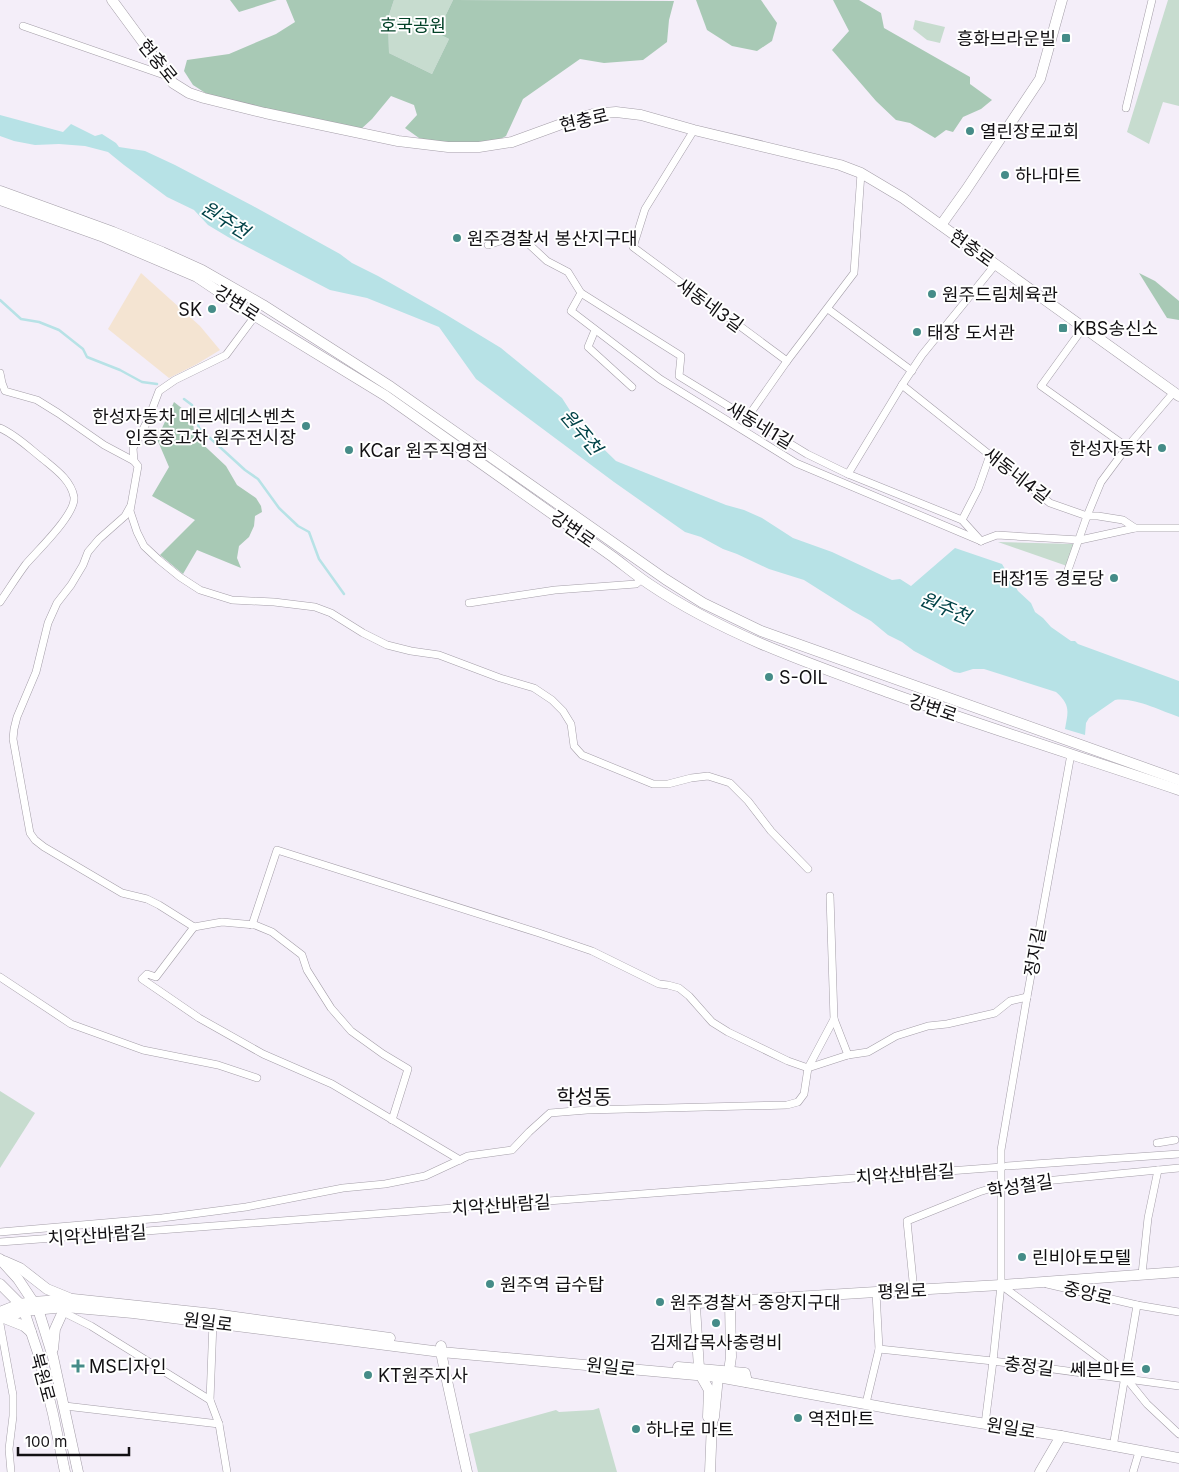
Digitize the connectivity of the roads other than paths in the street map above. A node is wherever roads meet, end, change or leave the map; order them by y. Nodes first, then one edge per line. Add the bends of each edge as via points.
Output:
1 (112, 0) edge
2 (1062, 0) edge
3 (1152, 0) edge
4 (22, 26) dead end
5 (167, 76) junction
6 (1126, 108) dead end
7 (694, 130) junction
8 (861, 173) junction
9 (0, 191) edge
10 (0, 200) edge
11 (941, 225) junction
12 (488, 245) dead end
13 (996, 265) junction
14 (581, 293) junction
15 (263, 305) junction
16 (828, 308) junction
17 (256, 316) junction
18 (1083, 328) junction
19 (595, 330) junction
20 (787, 361) junction
21 (912, 371) junction
22 (0, 373) edge
23 (902, 385) junction
24 (632, 387) dead end
25 (1176, 394) edge
26 (748, 418) junction
27 (0, 428) edge
28 (1127, 447) junction
29 (990, 455) junction
30 (134, 461) junction
31 (848, 474) junction
32 (132, 504) junction
33 (1087, 516) junction
34 (962, 520) junction
35 (1135, 528) junction
36 (1179, 528) edge
37 (1080, 540) junction
38 (981, 541) junction
39 (1068, 570) dead end
40 (642, 579) junction
41 (0, 602) edge
42 (469, 603) dead end
43 (1073, 744) junction
44 (1071, 754) junction
45 (1179, 780) edge
46 (1179, 790) edge
47 (808, 869) dead end
48 (830, 896) dead end
49 (252, 925) junction
50 (194, 927) junction
51 (0, 977) edge
52 (1027, 997) junction
53 (834, 1019) junction
54 (848, 1056) junction
55 (808, 1068) junction
56 (257, 1078) dead end
57 (392, 1120) junction
58 (1175, 1140) dead end
59 (1157, 1143) dead end
60 (1179, 1154) edge
61 (460, 1160) junction
62 (1004, 1167) junction
63 (1179, 1168) edge
64 (1158, 1170) junction
65 (1002, 1185) junction
66 (0, 1232) edge
67 (0, 1242) edge
68 (0, 1259) edge
69 (1179, 1272) edge
70 (1142, 1274) junction
71 (1038, 1282) junction
72 (0, 1284) edge
73 (1001, 1285) junction
74 (914, 1291) junction
75 (876, 1292) junction
76 (73, 1299) junction
77 (730, 1302) junction
78 (36, 1305) junction
79 (1137, 1305) junction
80 (22, 1308) junction
81 (64, 1310) junction
82 (1179, 1312) edge
83 (1, 1318) edge
84 (213, 1322) junction
85 (31, 1332) junction
86 (441, 1349) junction
87 (879, 1349) junction
88 (53, 1357) junction
89 (993, 1362) junction
90 (729, 1371) junction
91 (700, 1372) junction
92 (718, 1377) junction
93 (1126, 1378) junction
94 (747, 1382) junction
95 (1179, 1386) edge
96 (210, 1400) junction
97 (866, 1403) junction
98 (65, 1406) junction
99 (712, 1422) junction
100 (219, 1424) junction
101 (985, 1424) junction
102 (1179, 1434) edge
103 (1061, 1436) junction
104 (1113, 1447) junction
105 (9, 1449) junction
106 (1139, 1452) junction
107 (0, 1454) edge
108 (1179, 1458) edge
109 (11, 1472) edge
110 (65, 1472) edge
111 (78, 1472) edge
112 (227, 1472) edge
113 (467, 1472) edge
114 (710, 1472) edge
115 (1040, 1472) edge
116 (1133, 1472) edge

1 - 5 street, 현충로
2 - 11 street via 1040,79
3 - 6 street
4 - 5 street
5 - 7 street, 현충로 via 188,93 226,104 398,141 448,147 479,148 512,142 593,114 641,115
7 - 8 street, 현충로 via 806,155
7 - 20 street, 새동네3길 via 645,209 632,247
8 - 11 street, 현충로
8 - 16 street via 854,273
9 - 15 street, 강변로 via 162,252 202,270
10 - 17 street, 강변로 via 101,236 197,277
11 - 13 street, 현충로
12 - 14 street, 새동네1길 via 519,235 547,261 568,272
13 - 18 street, 현충로
13 - 21 street
14 - 19 street via 571,311
14 - 26 street, 새동네1길 via 681,356 679,376
15 - 17 street
15 - 43 street, 강변로 via 391,386 703,603 761,631
16 - 20 street
16 - 21 street
17 - 30 street via 226,355 159,391 133,448
17 - 40 street, 강변로 via 386,396
18 - 25 street, 현충로
18 - 28 street via 1042,386
19 - 24 street via 588,347
19 - 38 street via 660,379 796,463
20 - 26 street
21 - 23 street
22 - 30 street via 6,391 37,400
23 - 29 street, 새동네4길
23 - 31 street
25 - 28 street, 현충로
26 - 31 street, 새동네1길 via 807,454
27 - 41 street via 10,432 56,470 69,484 74,497 65,520 25,566
28 - 33 street, 현충로 via 1101,482
29 - 33 street, 새동네4길 via 1050,503
29 - 34 street
30 - 32 street via 138,466
31 - 34 street, 새동네1길
32 - 47 street via 130,511 144,546 200,590 232,600 315,606 387,645 439,655 534,688 563,711 571,724 574,746 582,755 653,784 708,776 730,783
32 - 50 street via 125,516 88,552 71,585 57,603 48,623 36,672 17,718 13,739 28,825 34,840 122,893 153,902
33 - 35 street, 새동네4길 via 1123,520
33 - 37 street, 현충로
34 - 38 street, 새동네1길
35 - 36 street, 새동네4길
35 - 37 street
37 - 38 street via 998,535
37 - 39 street, 현충로
40 - 42 street via 636,584 555,590
40 - 44 street, 강변로 via 702,616 760,643 922,704
43 - 44 street
43 - 45 street, 강변로
44 - 46 street, 강변로
44 - 52 street, 정지길
48 - 53 street
49 - 50 street via 222,922
49 - 55 street via 277,850 592,951 659,984 679,988 712,1022 728,1032
49 - 57 street via 272,932 302,955 307,970 330,1008 351,1031 408,1069
50 - 57 street via 156,977 147,974 142,978 199,1018 255,1050 332,1084
51 - 56 street via 71,1024 143,1050 218,1064
52 - 54 street via 1010,1001 995,1013 928,1026 896,1036 868,1052
52 - 62 street, 정지길 via 1001,1150
53 - 54 street
53 - 55 street
54 - 55 street
55 - 61 street via 804,1094 798,1102 787,1105 550,1113 512,1150
57 - 61 street
58 - 59 street
60 - 62 street, 치악산바람길
61 - 66 street via 425,1176 246,1207
62 - 65 street, 정지길
62 - 67 street, 치악산바람길
63 - 64 street, 학성철길
64 - 65 street, 학성철길
64 - 70 street via 1148,1218
65 - 73 street, 정지길
65 - 74 street, 학성철길 via 906,1221
68 - 76 street via 20,1268 48,1289
68 - 78 street, 북원로
69 - 70 street, 평원로
70 - 71 street, 평원로
71 - 73 street, 평원로
71 - 79 street, 중앙로
72 - 80 street, 북원로
73 - 74 street, 평원로
73 - 89 street, 정지길
73 - 93 street
74 - 75 street, 평원로
75 - 77 street, 평원로
75 - 87 street
76 - 78 street, 원일로
76 - 86 street, 원일로 via 214,1314
77 - 90 street
77 - 91 street, 평원로 via 696,1305
78 - 80 street
78 - 81 street, 원일로
78 - 88 street, 북원로
79 - 82 street, 중앙로
79 - 93 street, 중앙로
80 - 83 street
80 - 85 street, 북원로
81 - 84 street, 원일로 via 133,1313
81 - 88 street via 54,1334
81 - 96 street
83 - 85 street
83 - 105 street via 14,1395
84 - 86 street, 원일로
84 - 96 street
85 - 110 street, 북원로
86 - 91 street, 원일로
86 - 91 street, 원일로 via 676,1367
86 - 113 street
87 - 89 street, 충정길
87 - 97 street
88 - 98 street, 북원로
89 - 93 street, 충정길
89 - 101 street, 정지길
90 - 91 street
90 - 92 street
90 - 94 street via 745,1373
91 - 92 street, 원일로
91 - 99 street via 709,1390 708,1417
92 - 94 street, 원일로
92 - 99 street
93 - 95 street, 충정길
93 - 102 street via 1147,1404
93 - 104 street, 중앙로
94 - 97 street, 원일로
96 - 100 street
97 - 101 street, 원일로
98 - 100 street, 북원로
98 - 111 street, 북원로
99 - 114 street
100 - 112 street
101 - 103 street, 원일로
103 - 104 street, 원일로
103 - 115 street
104 - 106 street, 원일로
105 - 107 street
105 - 109 street
106 - 108 street, 원일로
106 - 116 street

